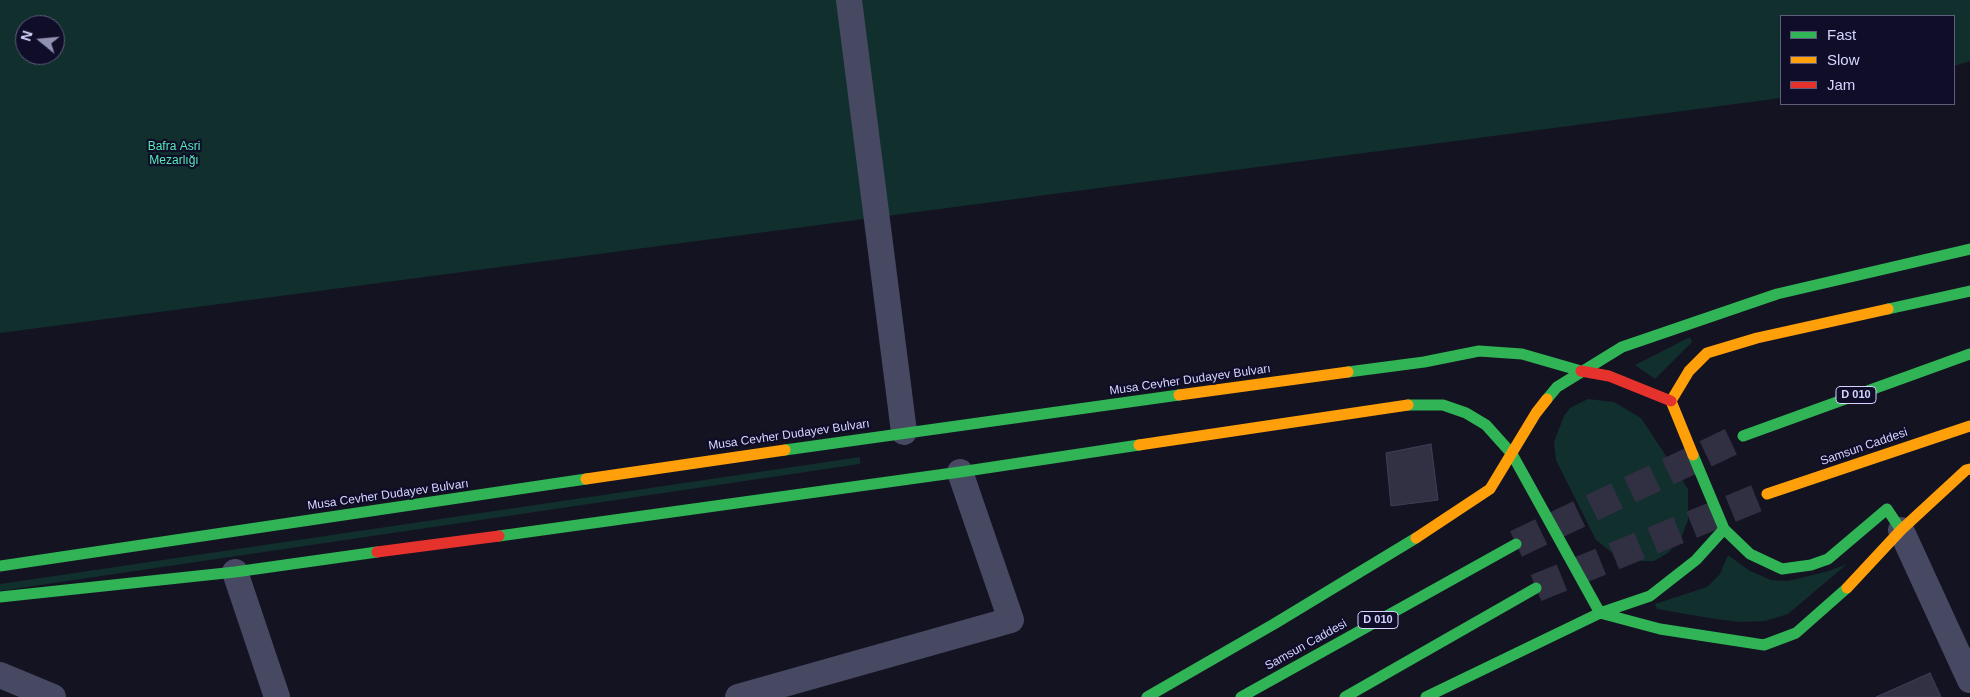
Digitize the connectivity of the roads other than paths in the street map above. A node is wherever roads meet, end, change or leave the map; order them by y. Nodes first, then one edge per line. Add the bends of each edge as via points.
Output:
1 (849, 0) edge
2 (1970, 249) edge
3 (1970, 290) edge
4 (1970, 354) edge
5 (1581, 371) junction
6 (1671, 401) junction
7 (1970, 426) edge
8 (904, 432) junction
9 (1743, 436) tunnel mouth
10 (1512, 454) junction
11 (1970, 469) edge
12 (960, 472) junction
13 (1768, 494) tunnel mouth
14 (1724, 529) junction
15 (1901, 530) junction
16 (1516, 544) tunnel mouth
17 (0, 566) edge
18 (235, 572) junction
19 (1536, 588) tunnel mouth
20 (0, 597) edge
21 (1600, 613) junction
22 (0, 675) edge
23 (1970, 680) edge
24 (53, 697) edge
25 (277, 697) edge
26 (738, 697) edge
27 (1147, 697) edge
28 (1241, 697) edge
29 (1345, 697) edge
30 (1426, 697) edge

1 - 8 street
2 - 5 main road via 1777,294 1622,347
3 - 6 main road via 1757,338 1707,353 1689,371
4 - 9 main road, D 010
5 - 6 main road, Musa Cevher Dudayev Bulvarı via 1609,376
5 - 8 main road, Musa Cevher Dudayev Bulvarı via 1522,354 1479,351 1424,362
5 - 10 main road via 1557,387 1536,413
6 - 14 main road
7 - 13 main road, Samsun Caddesi
8 - 17 main road, Musa Cevher Dudayev Bulvarı
10 - 12 main road via 1486,425 1466,413 1443,405 1413,404
10 - 21 main road
10 - 27 main road via 1490,489 1435,526
11 - 15 main road
12 - 18 main road
12 - 26 street via 1011,620
14 - 15 main road via 1750,554 1782,568 1828,559 1887,508
14 - 21 main road via 1696,560 1650,596
15 - 21 main road via 1842,593 1796,632 1764,645 1660,629
15 - 23 street
16 - 28 main road, Samsun Caddesi / D 010
18 - 20 main road
18 - 25 street
19 - 29 main road
21 - 30 main road
22 - 24 street

